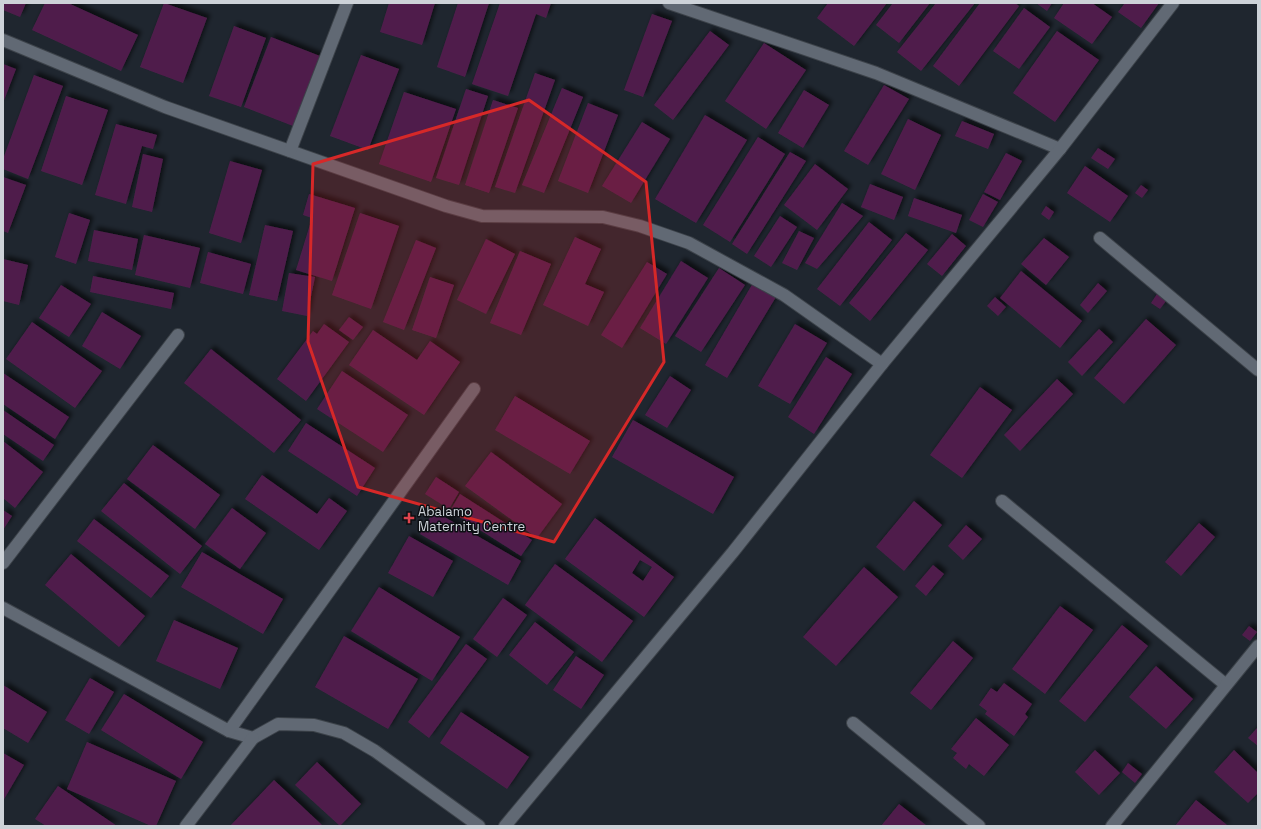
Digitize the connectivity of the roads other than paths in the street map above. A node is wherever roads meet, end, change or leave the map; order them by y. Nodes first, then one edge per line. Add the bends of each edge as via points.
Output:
1 (347, 3) edge
2 (669, 3) edge
3 (1173, 3) edge
4 (3, 40) edge
5 (1060, 149) junction
6 (290, 151) junction
7 (1100, 238) dead end
8 (178, 335) dead end
9 (882, 364) junction
10 (1258, 370) edge
11 (474, 389) dead end
12 (1002, 501) dead end
13 (3, 563) edge
14 (4, 610) edge
15 (1258, 646) edge
16 (1226, 686) junction
17 (853, 723) dead end
18 (229, 731) junction
19 (253, 738) junction
20 (186, 826) edge
21 (479, 826) edge
22 (505, 826) edge
23 (979, 826) edge
24 (1112, 826) edge

1 - 6 street
2 - 5 street via 876,73
3 - 5 street
4 - 6 street via 165,107
5 - 9 street
6 - 9 street via 446,206 482,216 603,217 640,226 689,243 784,295
7 - 10 street
8 - 13 street
9 - 22 street via 733,552
11 - 18 street
12 - 16 street
14 - 18 street
15 - 16 street
16 - 24 street
17 - 23 street
18 - 19 street
19 - 20 street
19 - 21 street via 278,724 314,725 344,733 375,751

